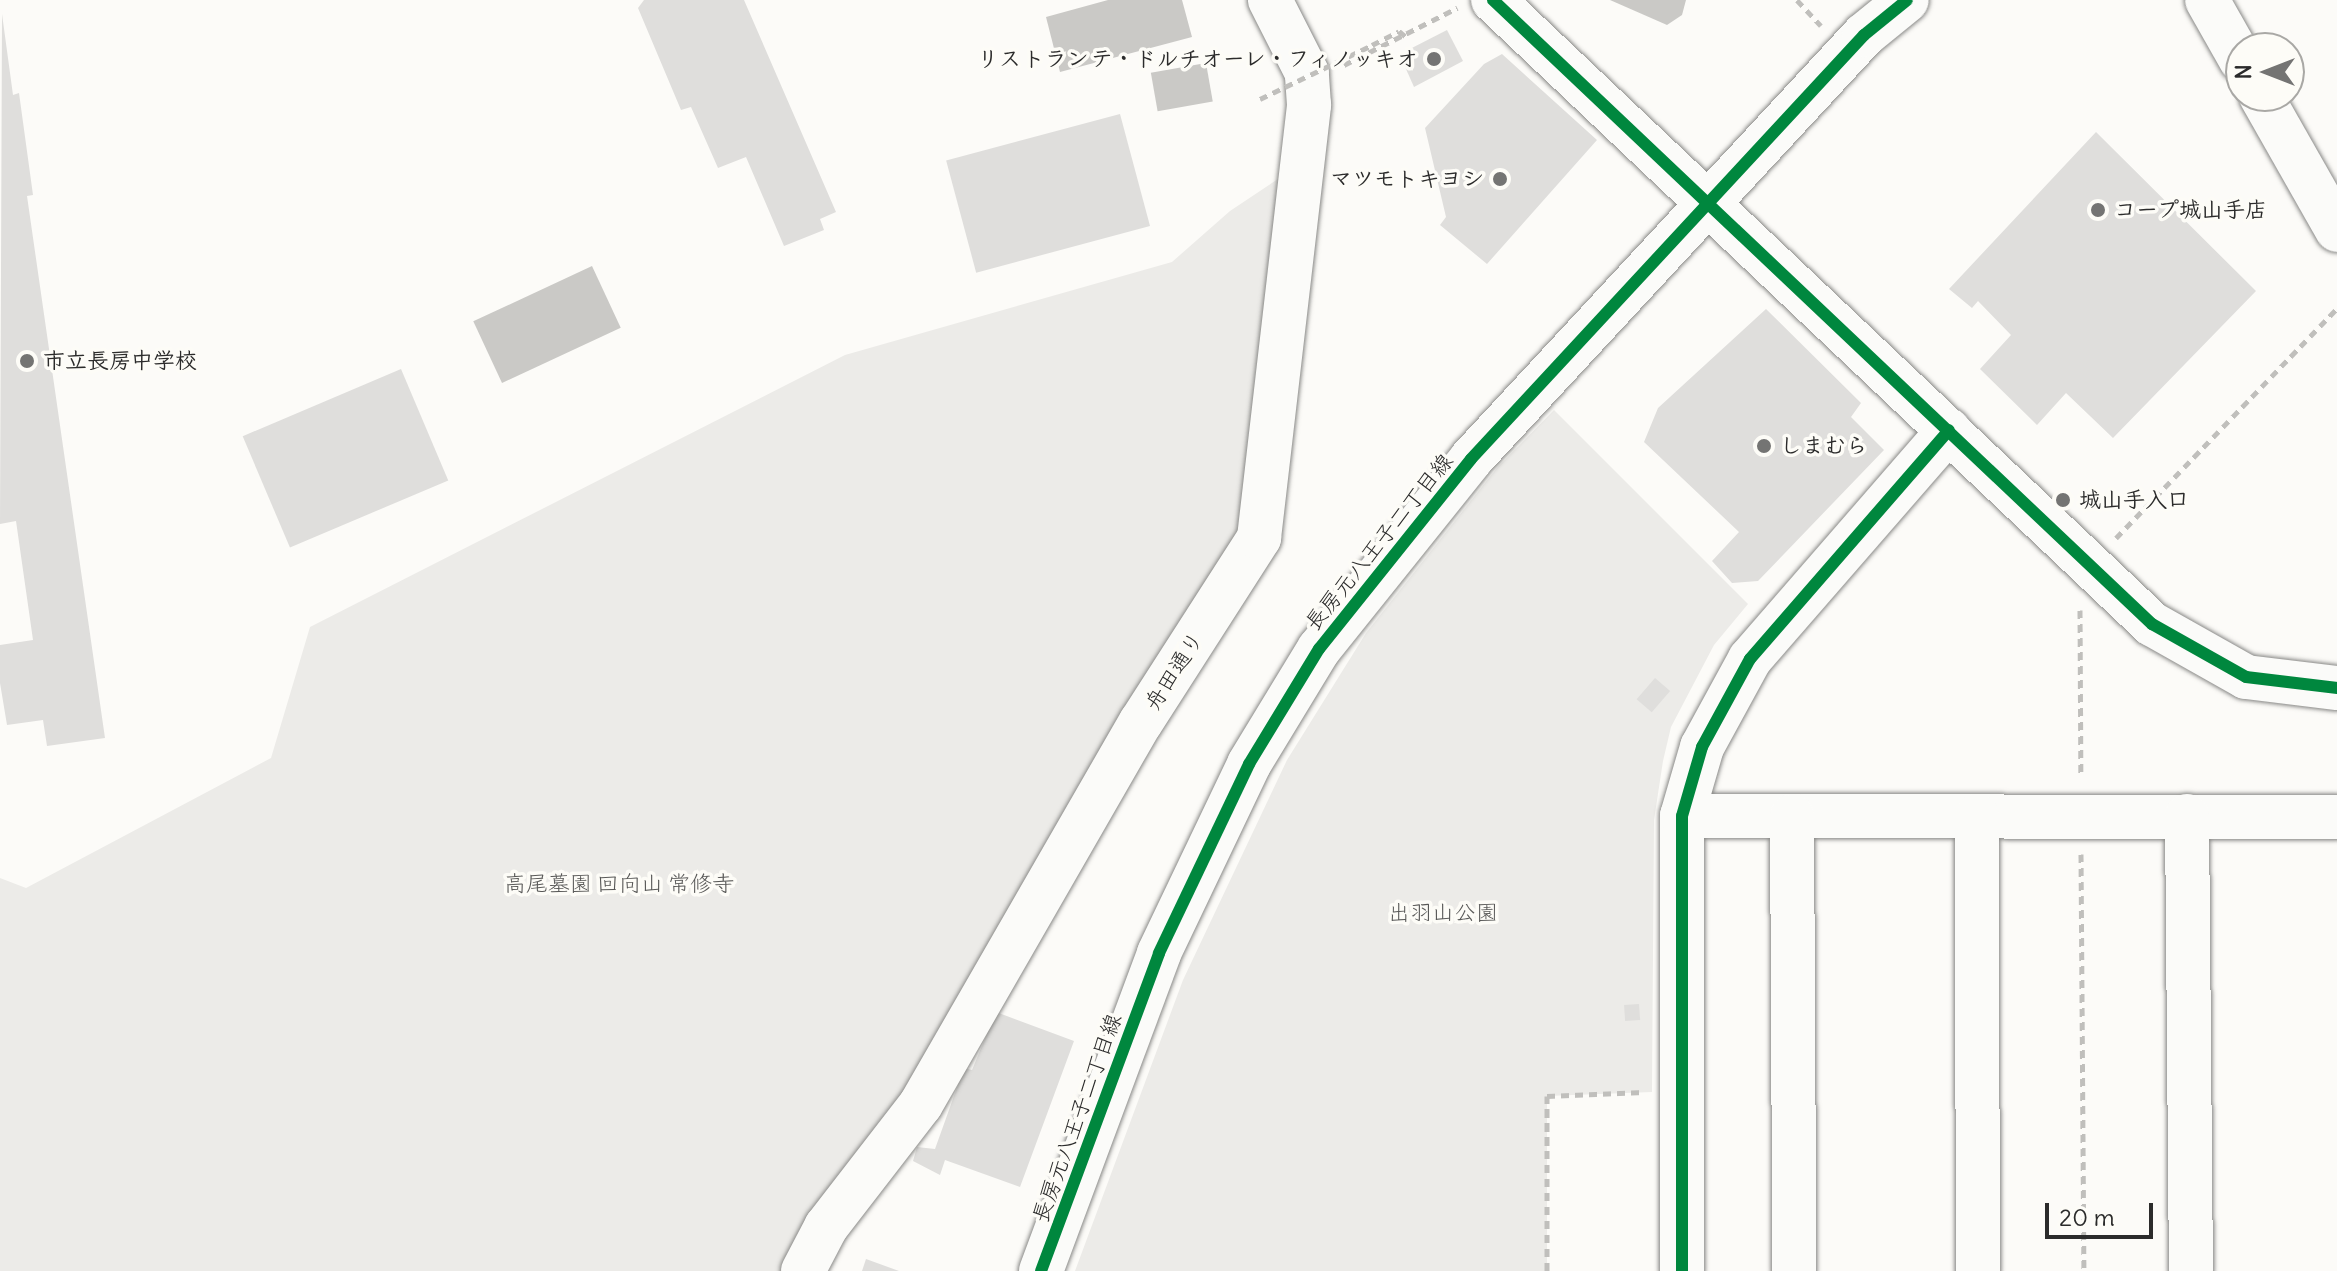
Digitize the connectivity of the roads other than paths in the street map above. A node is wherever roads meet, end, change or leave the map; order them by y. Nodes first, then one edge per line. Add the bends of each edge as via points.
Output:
1 (1270, 0) edge
2 (1907, 0) edge
3 (2207, 0) edge
4 (1479, 2) edge
5 (2225, 32) edge
6 (2270, 112) edge
7 (1710, 200) junction
8 (2337, 230) edge
9 (1949, 430) junction
10 (2337, 688) edge
11 (1682, 816) junction
12 (1792, 816) junction
13 (1977, 816) junction
14 (2187, 816) junction
15 (2337, 817) edge
16 (803, 1271) edge
17 (1041, 1271) edge
18 (1682, 1271) edge
19 (1794, 1271) edge
20 (1978, 1271) edge
21 (2191, 1271) edge

1 - 16 street, 舟田通り via 1307,83 1259,538 1141,722 921,1104 826,1227
2 - 7 street, 長房元八王子二丁目線 via 1864,35
3 - 5 street
4 - 7 street
6 - 8 street
7 - 9 street
7 - 17 street, 長房元八王子二丁目線 via 1471,459 1319,649 1249,764 1159,953
9 - 10 street via 2152,624 2246,677
9 - 11 street via 1750,659 1702,747
11 - 12 street
11 - 18 street
12 - 13 street
12 - 19 street
13 - 14 street
13 - 20 street
14 - 15 street
14 - 21 street

